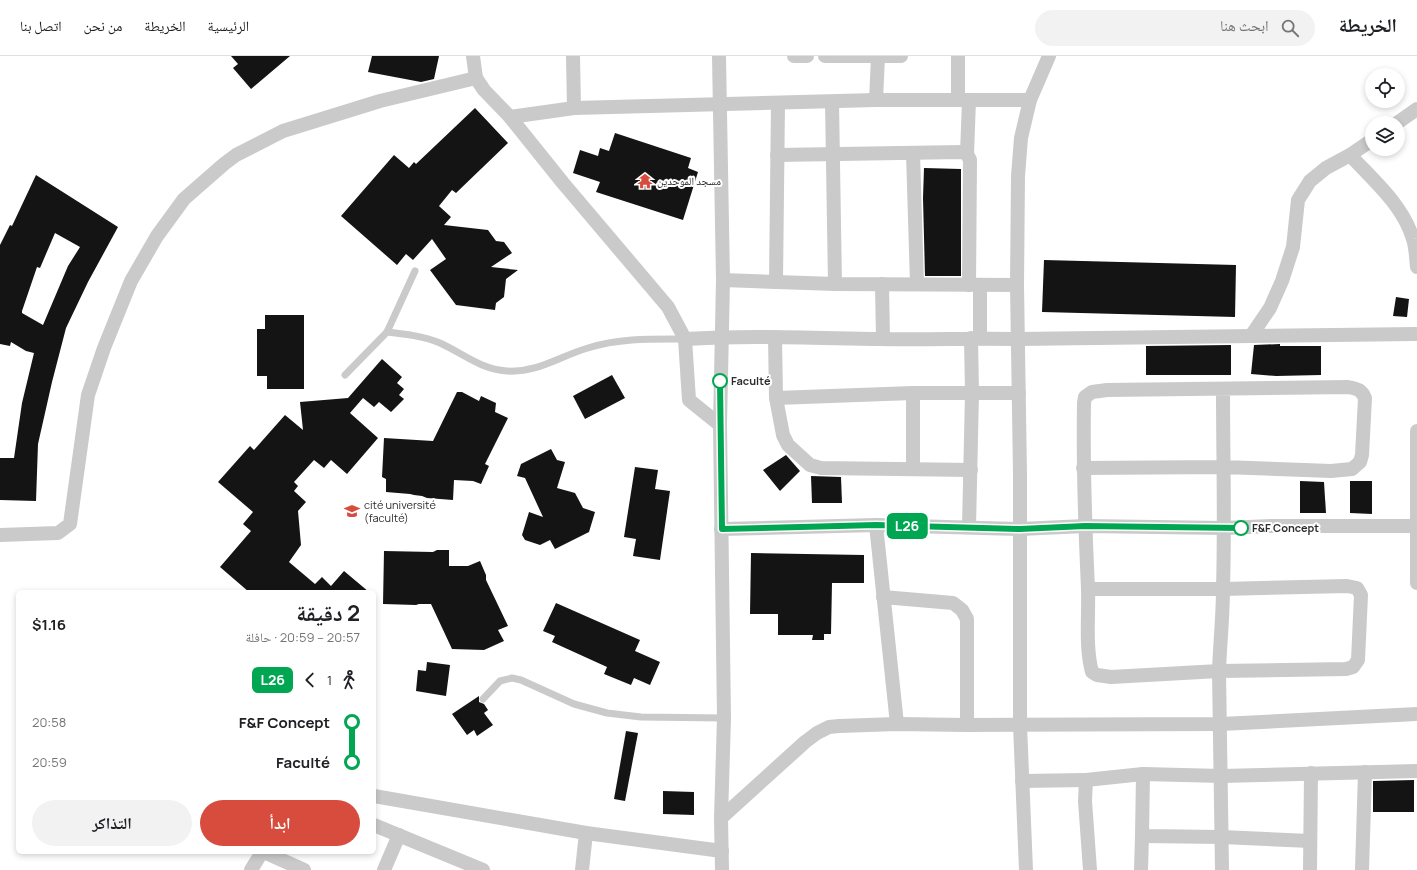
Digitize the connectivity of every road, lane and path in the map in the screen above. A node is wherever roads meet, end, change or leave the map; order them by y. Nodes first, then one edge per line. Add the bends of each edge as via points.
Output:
1 (472, 56) edge
2 (573, 56) edge
3 (719, 56) edge
4 (794, 56) edge
5 (806, 56) edge
6 (825, 56) edge
7 (901, 56) edge
8 (958, 56) edge
9 (1049, 56) edge
10 (878, 57) edge
11 (476, 78) junction
12 (876, 100) junction
13 (963, 100) junction
14 (1030, 100) junction
15 (832, 102) junction
16 (778, 103) junction
17 (720, 104) junction
18 (574, 108) junction
19 (1417, 109) edge
20 (510, 117) junction
21 (1405, 117) edge
22 (1365, 145) edge
23 (913, 153) junction
24 (967, 154) junction
25 (777, 155) junction
26 (832, 155) junction
27 (1350, 155) junction
28 (1417, 267) edge
29 (415, 271) dead end
30 (722, 280) junction
31 (776, 282) junction
32 (835, 284) junction
33 (882, 284) junction
34 (917, 284) junction
35 (975, 285) junction
36 (1017, 285) junction
37 (387, 332) junction
38 (1417, 334) edge
39 (721, 336) junction
40 (1251, 336) junction
41 (774, 337) junction
42 (976, 338) junction
43 (685, 339) junction
44 (883, 339) junction
45 (1018, 339) junction
46 (345, 375) dead end
47 (1223, 389) junction
48 (913, 393) junction
49 (972, 393) junction
50 (1019, 393) junction
51 (776, 398) junction
52 (720, 425) junction
53 (1417, 431) edge
54 (1223, 467) junction
55 (1084, 468) junction
56 (913, 469) junction
57 (971, 470) junction
58 (876, 525) junction
59 (1085, 526) junction
60 (1417, 526) edge
61 (968, 527) junction
62 (1224, 528) junction
63 (722, 529) junction
64 (1020, 529) junction
65 (0, 535) edge
66 (1417, 583) edge
67 (1088, 589) junction
68 (1223, 589) junction
69 (884, 597) junction
70 (1219, 671) junction
71 (483, 699) dead end
72 (1417, 714) edge
73 (724, 718) junction
74 (897, 724) junction
75 (1221, 724) junction
76 (967, 725) junction
77 (1020, 725) junction
78 (1417, 771) edge
79 (1365, 772) junction
80 (1311, 773) junction
81 (1143, 774) junction
82 (1222, 776) junction
83 (1086, 780) junction
84 (1022, 781) junction
85 (376, 796) edge
86 (721, 818) junction
87 (376, 826) edge
88 (586, 833) junction
89 (399, 835) junction
90 (1142, 836) junction
91 (1222, 837) junction
92 (1310, 841) junction
93 (722, 851) junction
94 (262, 854) edge
95 (268, 854) edge
96 (251, 870) edge
97 (304, 870) edge
98 (384, 870) edge
99 (483, 870) edge
100 (582, 870) edge
101 (722, 870) edge
102 (1026, 870) edge
103 (1090, 870) edge
104 (1141, 870) edge
105 (1222, 870) edge
106 (1310, 870) edge
107 (1362, 870) edge

1 - 11 street
2 - 18 street
3 - 17 street
4 - 5 street
6 - 10 street
7 - 10 street
8 - 13 street
9 - 14 street
10 - 12 street
11 - 20 street
11 - 65 street via 380,101 284,132 236,155 184,199 157,236 131,281 104,348 88,395 70,524 58,534
12 - 13 street
12 - 15 street
13 - 14 street
13 - 24 street
14 - 36 street via 1021,138 1018,176
15 - 16 street
15 - 26 street
16 - 17 street
16 - 25 street
17 - 18 street
17 - 30 street
18 - 20 street
19 - 21 street
20 - 43 street via 668,307
22 - 27 street
23 - 24 street
23 - 26 street
23 - 34 street
24 - 35 street via 970,160
25 - 26 street
25 - 31 street
26 - 32 street
27 - 28 street via 1400,210 1413,239
27 - 40 street via 1326,168 1310,181 1298,200 1293,247 1282,281 1270,308
29 - 37 lane
30 - 31 street
30 - 39 street
31 - 32 street
32 - 33 street
33 - 34 street
33 - 44 street
34 - 35 street
35 - 36 street
35 - 42 street
36 - 45 street
37 - 43 lane via 432,340 483,366 507,371 540,367 587,348 616,341
37 - 46 lane
38 - 40 street
39 - 41 street
39 - 43 street
39 - 52 street
40 - 45 street
41 - 44 street
41 - 51 street
42 - 44 street
42 - 45 street
42 - 49 street
43 - 52 street via 689,400
45 - 50 street
47 - 54 street
47 - 54 street via 1348,387 1359,389 1364,398 1362,455 1360,462 1352,469 1331,471
47 - 55 street via 1107,390 1088,394 1084,403
48 - 49 street
48 - 51 street
48 - 56 street
49 - 50 street
49 - 57 street
50 - 64 street
51 - 56 street via 783,435 788,445 810,465 822,468
52 - 63 street
53 - 60 street
54 - 55 street
54 - 62 street
55 - 59 street
56 - 57 street
57 - 61 street
58 - 61 street
58 - 63 street
58 - 69 street
59 - 62 street
59 - 64 street
59 - 67 street
60 - 62 street
60 - 66 street
61 - 64 street
62 - 68 street
63 - 73 street
64 - 77 street
67 - 68 street
67 - 70 street via 1089,657 1092,672 1096,675 1111,677
68 - 70 street
68 - 70 street via 1347,586 1357,588 1361,595 1358,660 1353,667 1346,669
69 - 74 street
69 - 76 street via 953,603 962,610 967,619
70 - 75 street
71 - 73 lane via 500,681 512,678 574,704 607,713 641,717
72 - 75 street
73 - 86 street
74 - 76 street
74 - 86 street via 829,727 817,733
75 - 77 street
75 - 82 street
76 - 77 street
77 - 84 street
78 - 79 street
79 - 80 street
79 - 107 street
80 - 82 street
80 - 92 street
81 - 82 street
81 - 83 street
81 - 90 street
82 - 91 street
83 - 84 street
83 - 103 street
84 - 102 street
85 - 88 street
86 - 93 street
87 - 89 street
88 - 93 street
88 - 100 street
89 - 98 street
89 - 99 street
90 - 91 street
90 - 104 street
91 - 92 street
91 - 105 street
92 - 106 street
93 - 101 street
94 - 96 street
95 - 97 street

